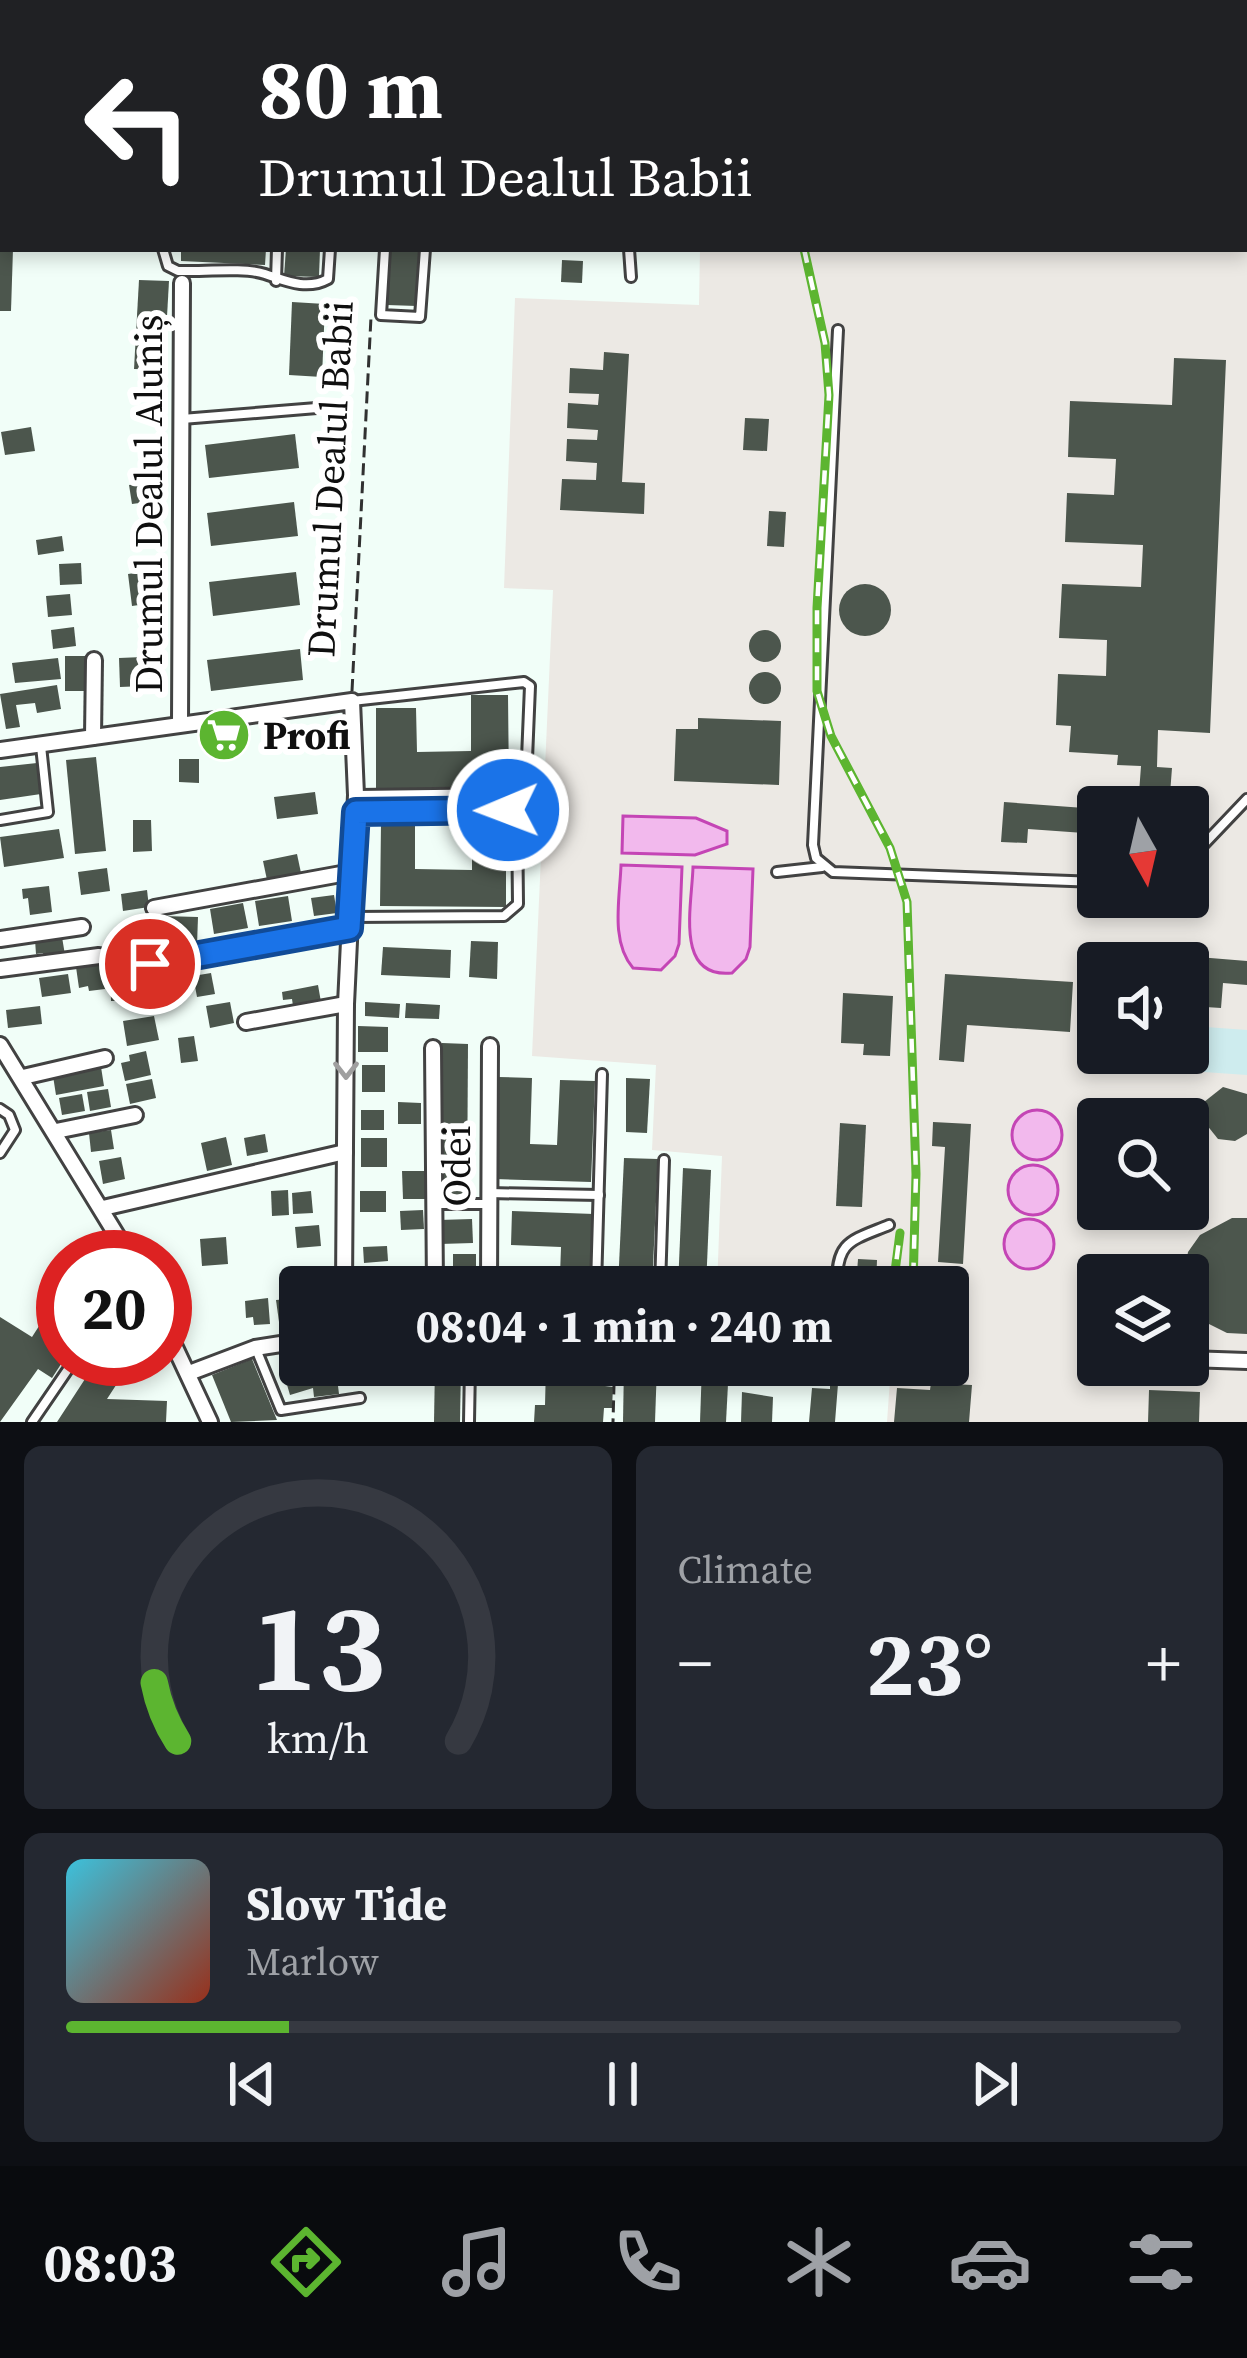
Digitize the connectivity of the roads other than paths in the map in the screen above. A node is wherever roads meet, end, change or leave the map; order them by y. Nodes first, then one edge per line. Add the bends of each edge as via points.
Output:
1 (164, 252) edge
2 (277, 252) edge
3 (330, 252) edge
4 (386, 252) edge
5 (424, 252) edge
6 (630, 252) edge
7 (631, 277) dead end
8 (276, 282) junction
9 (182, 284) dead end
10 (838, 330) dead end
11 (329, 406) dead end
12 (182, 419) junction
13 (94, 660) dead end
14 (352, 701) junction
15 (180, 724) junction
16 (93, 737) junction
17 (41, 745) junction
18 (0, 751) edge
19 (356, 795) junction
20 (1247, 799) edge
21 (356, 812) junction
22 (0, 820) edge
23 (1209, 839) edge
24 (822, 866) junction
25 (352, 872) junction
26 (778, 872) dead end
27 (1077, 881) edge
28 (154, 908) dead end
29 (350, 922) junction
30 (82, 927) dead end
31 (0, 938) edge
32 (99, 956) dead end
33 (0, 970) edge
34 (144, 1002) dead end
35 (346, 1004) junction
36 (246, 1022) dead end
37 (0, 1045) edge
38 (490, 1046) dead end
39 (434, 1048) dead end
40 (105, 1058) dead end
41 (602, 1074) dead end
42 (22, 1077) junction
43 (0, 1109) edge
44 (135, 1115) dead end
45 (56, 1131) junction
46 (345, 1152) junction
47 (0, 1153) edge
48 (664, 1160) dead end
49 (599, 1195) junction
50 (489, 1199) junction
51 (435, 1204) junction
52 (103, 1208) junction
53 (889, 1225) dead end
54 (115, 1230) edge
55 (344, 1266) edge
56 (435, 1266) edge
57 (489, 1266) edge
58 (597, 1266) edge
59 (661, 1266) edge
60 (839, 1266) edge
61 (279, 1346) edge
62 (247, 1354) junction
63 (1209, 1360) edge
64 (1247, 1361) edge
65 (192, 1371) edge
66 (192, 1379) edge
67 (57, 1386) edge
68 (470, 1386) edge
69 (360, 1398) dead end
70 (32, 1422) edge
71 (210, 1422) edge
72 (469, 1422) edge

1 - 8 lane via 178,271 264,274
2 - 8 lane
3 - 8 lane via 321,284
4 - 5 lane via 381,315 420,317
6 - 7 lane
9 - 12 street, Drumul Dealul Aluniș
10 - 24 lane via 813,845
11 - 12 lane
12 - 15 street, Drumul Dealul Aluniș
13 - 16 street
14 - 15 street, Drumul Dealul Aluniș
14 - 19 street, Drumul Dealul Babii
14 - 19 lane via 530,686 520,793
15 - 16 street, Drumul Dealul Aluniș
16 - 17 street, Drumul Dealul Aluniș
17 - 18 street, Drumul Dealul Aluniș
17 - 22 lane via 48,812
19 - 21 street, Drumul Dealul Babii
20 - 23 lane
21 - 25 street, Drumul Dealul Babii
21 - 29 lane via 517,814 518,904 504,916
24 - 26 lane
24 - 27 lane
25 - 28 street
25 - 29 street, Drumul Dealul Babii
29 - 34 street via 150,964
29 - 35 street, Drumul Dealul Babii
30 - 31 street
32 - 33 street
35 - 36 street
35 -> 46 street, Drumul Dealul Babii
37 - 42 street
38 - 50 street, Odei
39 - 51 street
40 - 42 street
41 - 49 lane
42 - 45 street
43 - 47 lane via 15,1130
44 - 45 street
45 - 52 street
46 - 52 street
46 - 55 street, Drumul Dealul Babii
48 - 59 lane
49 - 50 lane
49 - 58 lane
50 - 51 lane
50 - 57 street, Odei
51 - 56 street
52 - 54 street
53 - 60 lane via 848,1243
61 - 62 street
62 - 65 street
62 - 69 lane via 281,1410
63 - 64 street
66 - 71 street
67 - 70 lane
68 - 72 lane

